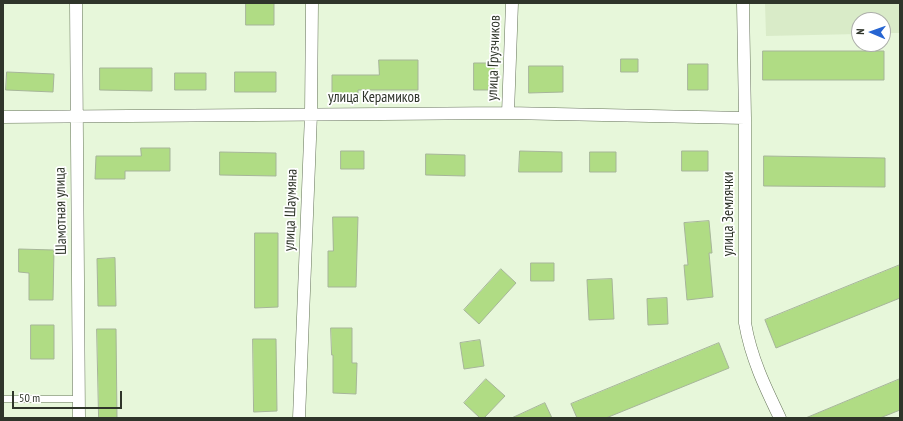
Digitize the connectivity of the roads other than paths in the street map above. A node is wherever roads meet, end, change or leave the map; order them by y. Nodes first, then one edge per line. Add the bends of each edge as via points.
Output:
1 (76, 3) edge
2 (312, 3) edge
3 (512, 3) edge
4 (743, 3) edge
5 (508, 113) junction
6 (311, 114) junction
7 (76, 116) junction
8 (3, 117) edge
9 (745, 118) junction
10 (79, 399) junction
11 (3, 400) edge
12 (79, 418) edge
13 (299, 418) edge
14 (780, 418) edge

1 - 7 street, Шамотная улица
2 - 6 street, улица Шаумяна
3 - 5 street, улица Грузчиков
4 - 9 street, улица Землячки
5 - 6 street, улица Керамиков
5 - 9 street, улица Керамиков
6 - 7 street, улица Керамиков
6 - 13 street, улица Шаумяна
7 - 8 street, улица Керамиков
7 - 10 street, Шамотная улица
9 - 14 street, улица Землячки via 745,323 751,352
10 - 11 lane
10 - 12 street, Шамотная улица

